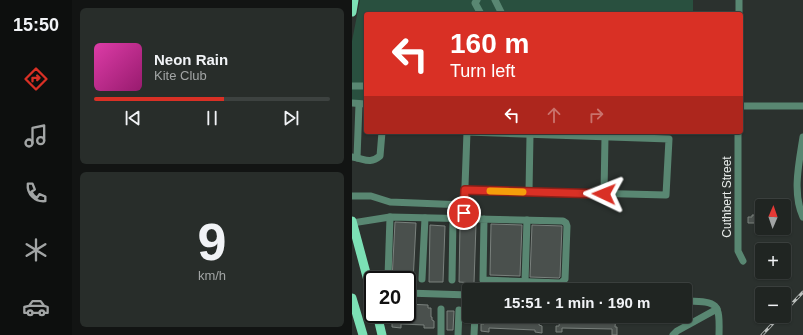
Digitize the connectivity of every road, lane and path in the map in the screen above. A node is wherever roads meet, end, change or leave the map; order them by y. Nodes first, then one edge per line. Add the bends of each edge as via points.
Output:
1 (354, 0) edge
2 (477, 0) edge
3 (495, 0) edge
4 (739, 0) edge
5 (352, 12) edge
6 (480, 12) edge
7 (501, 12) edge
8 (739, 12) edge
9 (352, 86) edge
10 (364, 86) edge
11 (359, 104) edge
12 (743, 106) edge
13 (803, 106) edge
14 (382, 134) edge
15 (467, 134) edge
16 (530, 134) joint
17 (738, 134) edge
18 (605, 137) junction
19 (803, 137) edge
20 (354, 157) edge
21 (465, 190) junction
22 (529, 192) junction
23 (604, 194) junction
24 (352, 196) edge
25 (464, 204) junction
26 (464, 213) dead end
27 (390, 217) junction
28 (803, 217) edge
29 (425, 218) junction
30 (453, 218) junction
31 (484, 219) junction
32 (527, 220) junction
33 (352, 222) edge
34 (743, 261) dead end
35 (365, 271) edge
36 (388, 271) edge
37 (422, 279) dead end
38 (452, 280) dead end
39 (525, 282) junction
40 (416, 293) edge
41 (462, 295) edge
42 (352, 298) edge
43 (692, 301) edge
44 (441, 309) dead end
45 (717, 309) junction
46 (459, 310) dead end
47 (379, 323) edge
48 (475, 323) edge
49 (363, 335) edge
50 (382, 335) edge
51 (441, 335) edge
52 (458, 335) edge
53 (474, 335) edge
54 (673, 335) edge
55 (719, 335) edge

1 - 5 main road
2 - 6 street via 475,3
3 - 7 street
4 - 8 street
9 - 10 street
11 - 20 street
12 - 13 street
14 - 20 street via 380,156 375,161
15 - 21 street
16 - 18 street
16 - 22 street
17 - 34 street, Cuthbert Street via 738,251
18 - 23 street
18 - 23 street via 668,139 666,195
19 - 28 street via 797,171 798,207
21 - 22 street
21 - 25 street
22 - 23 street
24 - 25 street via 370,196 390,202
25 - 26 street
27 - 29 street
27 - 33 street
27 - 36 street
29 - 30 street
29 - 37 street
30 - 31 street
30 - 38 street
31 - 32 street
31 - 39 street via 483,280
32 - 39 street
32 - 39 street via 563,221 567,226 564,282
33 - 35 main road
40 - 41 street
42 - 49 main road
43 - 45 street via 708,302
44 - 51 street
45 - 54 street
45 - 55 street via 720,316
46 - 52 street
47 - 50 main road
48 - 53 street

